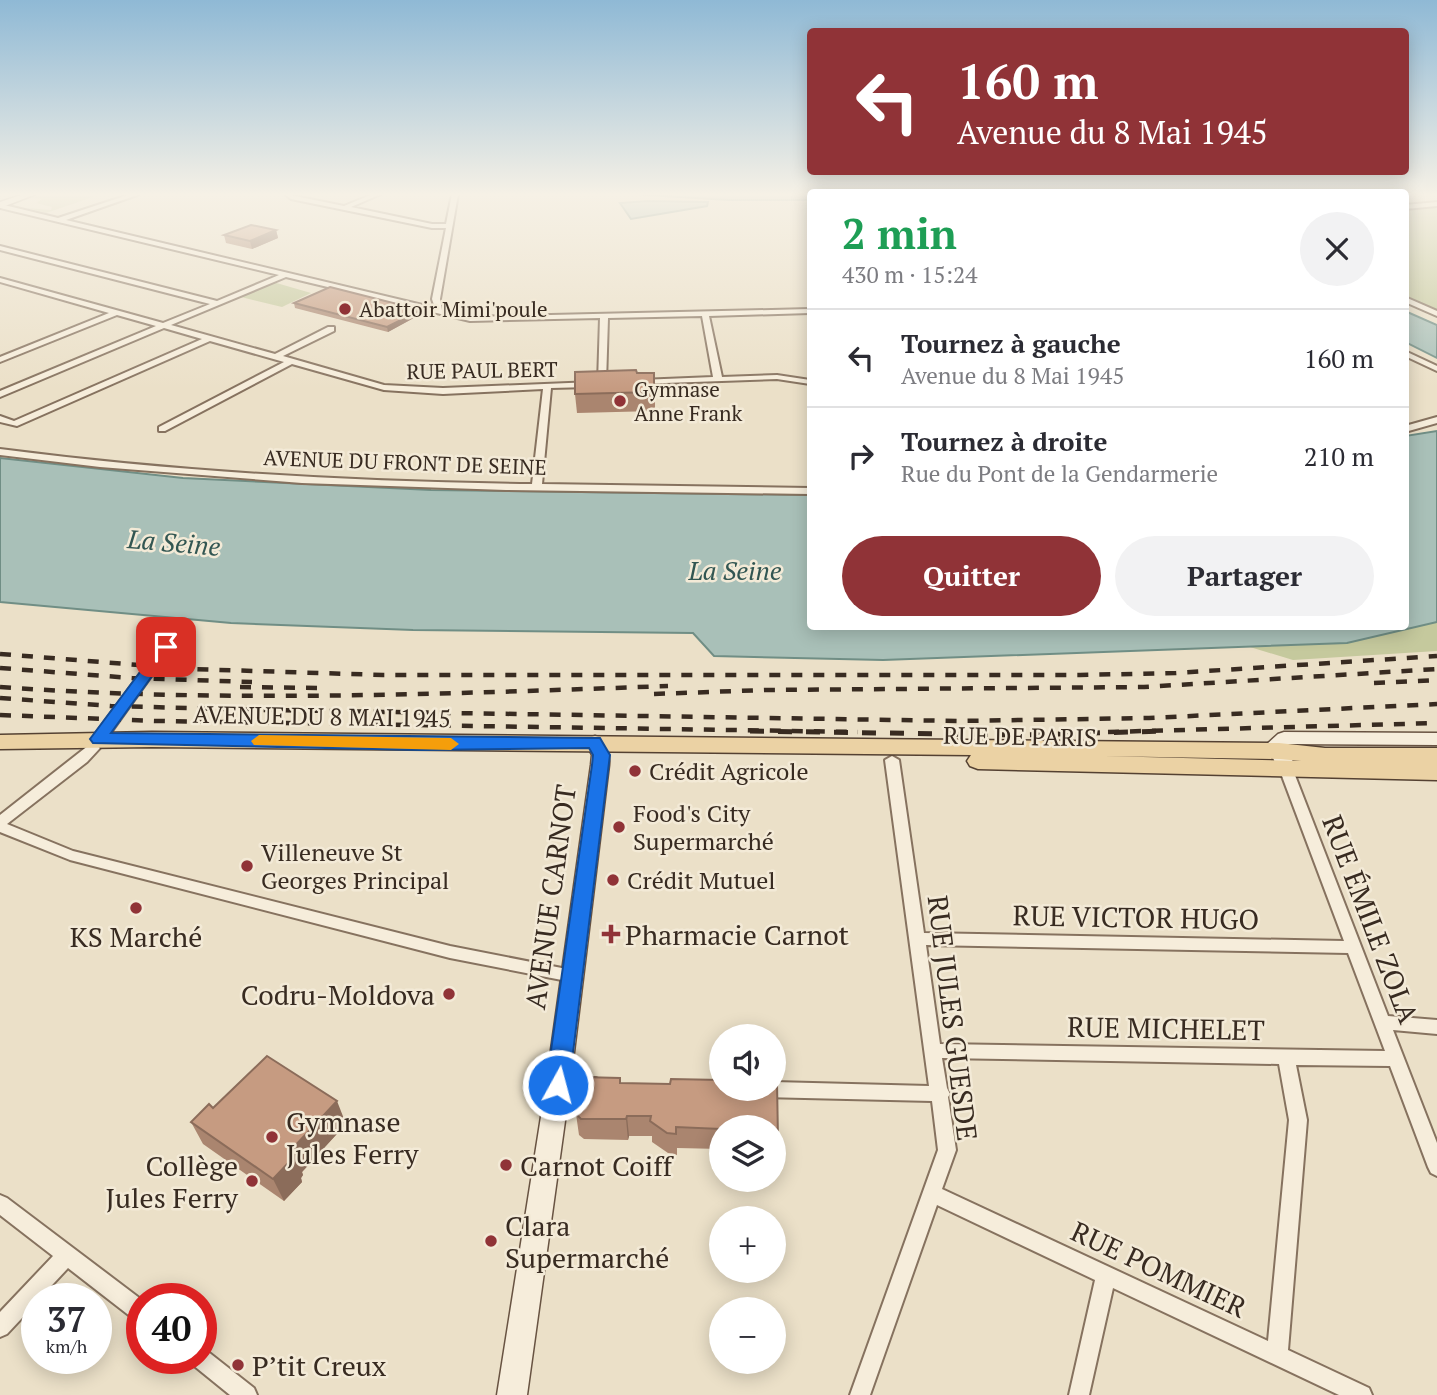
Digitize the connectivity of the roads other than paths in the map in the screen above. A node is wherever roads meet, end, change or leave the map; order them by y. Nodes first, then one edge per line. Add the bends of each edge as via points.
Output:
1 (44, 259) edge
2 (219, 259) edge
3 (443, 259) edge
4 (285, 275) junction
5 (0, 280) edge
6 (1409, 301) edge
7 (216, 303) junction
8 (439, 311) junction
9 (807, 311) edge
10 (118, 312) junction
11 (705, 313) junction
12 (1437, 314) edge
13 (604, 316) junction
14 (164, 326) junction
15 (331, 329) dead end
16 (210, 338) junction
17 (1409, 355) edge
18 (276, 357) junction
19 (0, 360) edge
20 (292, 361) junction
21 (1437, 369) edge
22 (718, 379) junction
23 (630, 382) edge
24 (602, 383) junction
25 (616, 383) edge
26 (807, 383) edge
27 (547, 388) junction
28 (0, 394) edge
29 (0, 419) edge
30 (1437, 420) edge
31 (1409, 428) edge
32 (162, 429) dead end
33 (0, 452) edge
34 (537, 487) junction
35 (807, 491) edge
36 (166, 647) dead end
37 (1437, 739) edge
38 (0, 742) edge
39 (96, 743) junction
40 (722, 746) joint
41 (598, 749) junction
42 (0, 751) edge
43 (1437, 756) edge
44 (892, 760) junction
45 (1283, 760) junction
46 (1437, 772) edge
47 (0, 824) edge
48 (282, 910) joint
49 (918, 939) junction
50 (1354, 947) junction
51 (572, 976) junction
52 (1382, 1022) junction
53 (1437, 1027) edge
54 (934, 1051) junction
55 (1284, 1056) junction
56 (1396, 1059) junction
57 (558, 1085) junction
58 (608, 1086) edge
59 (786, 1090) edge
60 (941, 1094) junction
61 (1437, 1167) edge
62 (933, 1194) junction
63 (0, 1204) edge
64 (67, 1255) junction
65 (1106, 1276) junction
66 (126, 1301) edge
67 (0, 1326) edge
68 (1277, 1355) junction
69 (217, 1371) edge
70 (1341, 1390) edge
71 (247, 1395) edge
72 (512, 1395) edge
73 (860, 1395) edge
74 (1079, 1395) edge
75 (1362, 1395) edge

1 - 7 street
2 - 4 street
3 - 8 street via 436,299
4 - 7 street
4 - 8 street
5 - 10 street, RUE PAUL BERT
6 - 12 street
7 - 14 street
8 - 13 street via 476,320
9 - 11 street
10 - 14 street, RUE PAUL BERT
10 - 19 street
11 - 13 street
11 - 22 street
13 - 24 street
14 - 16 street, RUE PAUL BERT
14 - 28 street
15 - 18 street
16 - 18 street, RUE PAUL BERT
16 - 29 street via 15,424
17 - 21 street
18 - 20 street, RUE PAUL BERT
20 - 27 street, RUE PAUL BERT via 400,389
20 - 32 street
22 - 23 street
22 - 26 street via 777,377
24 - 25 street, RUE PAUL BERT
24 - 27 street, RUE PAUL BERT
27 - 34 street
30 - 31 street
33 - 34 street, AVENUE DU FRONT DE SEINE via 215,474
34 - 35 street, AVENUE DU FRONT DE SEINE
36 - 39 street
37 - 45 street via 1284,738 1276,744
38 - 39 main road, AVENUE DU 8 MAI 1945
39 - 41 main road, AVENUE DU 8 MAI 1945
39 - 42 main road, AVENUE DU 8 MAI 1945
39 - 47 street
40 - 41 main road, AVENUE DU 8 MAI 1945
40 - 45 main road, RUE DE PARIS
41 - 44 main road, RUE DE PARIS
41 - 51 street, AVENUE CARNOT
43 - 45 main road, RUE DE PARIS via 1313,755
44 - 45 main road, RUE DE PARIS
44 - 49 street, RUE JULES GUESDE
45 - 46 main road, RUE DE PARIS
45 - 50 street, RUE ÉMILE ZOLA
47 - 48 street via 70,855
48 - 51 street via 458,954
49 - 50 street, RUE VICTOR HUGO
49 - 54 street, RUE JULES GUESDE
50 - 52 street, RUE ÉMILE ZOLA
51 - 57 street, AVENUE CARNOT
52 - 53 street
52 - 56 street, RUE ÉMILE ZOLA
54 - 55 street, RUE MICHELET
54 - 60 street, RUE JULES GUESDE
55 - 56 street, RUE MICHELET
55 - 68 street via 1298,1120
56 - 61 street, RUE ÉMILE ZOLA
57 - 58 street
57 - 72 street, AVENUE CARNOT
59 - 60 street
60 - 62 street, RUE JULES GUESDE via 947,1150
62 - 65 street, RUE POMMIER
62 - 73 street, RUE JULES GUESDE
63 - 64 street
64 - 66 street
64 - 67 street
65 - 68 street, RUE POMMIER
65 - 74 street
68 - 70 street, RUE POMMIER
69 - 71 street
70 - 75 street, RUE POMMIER

